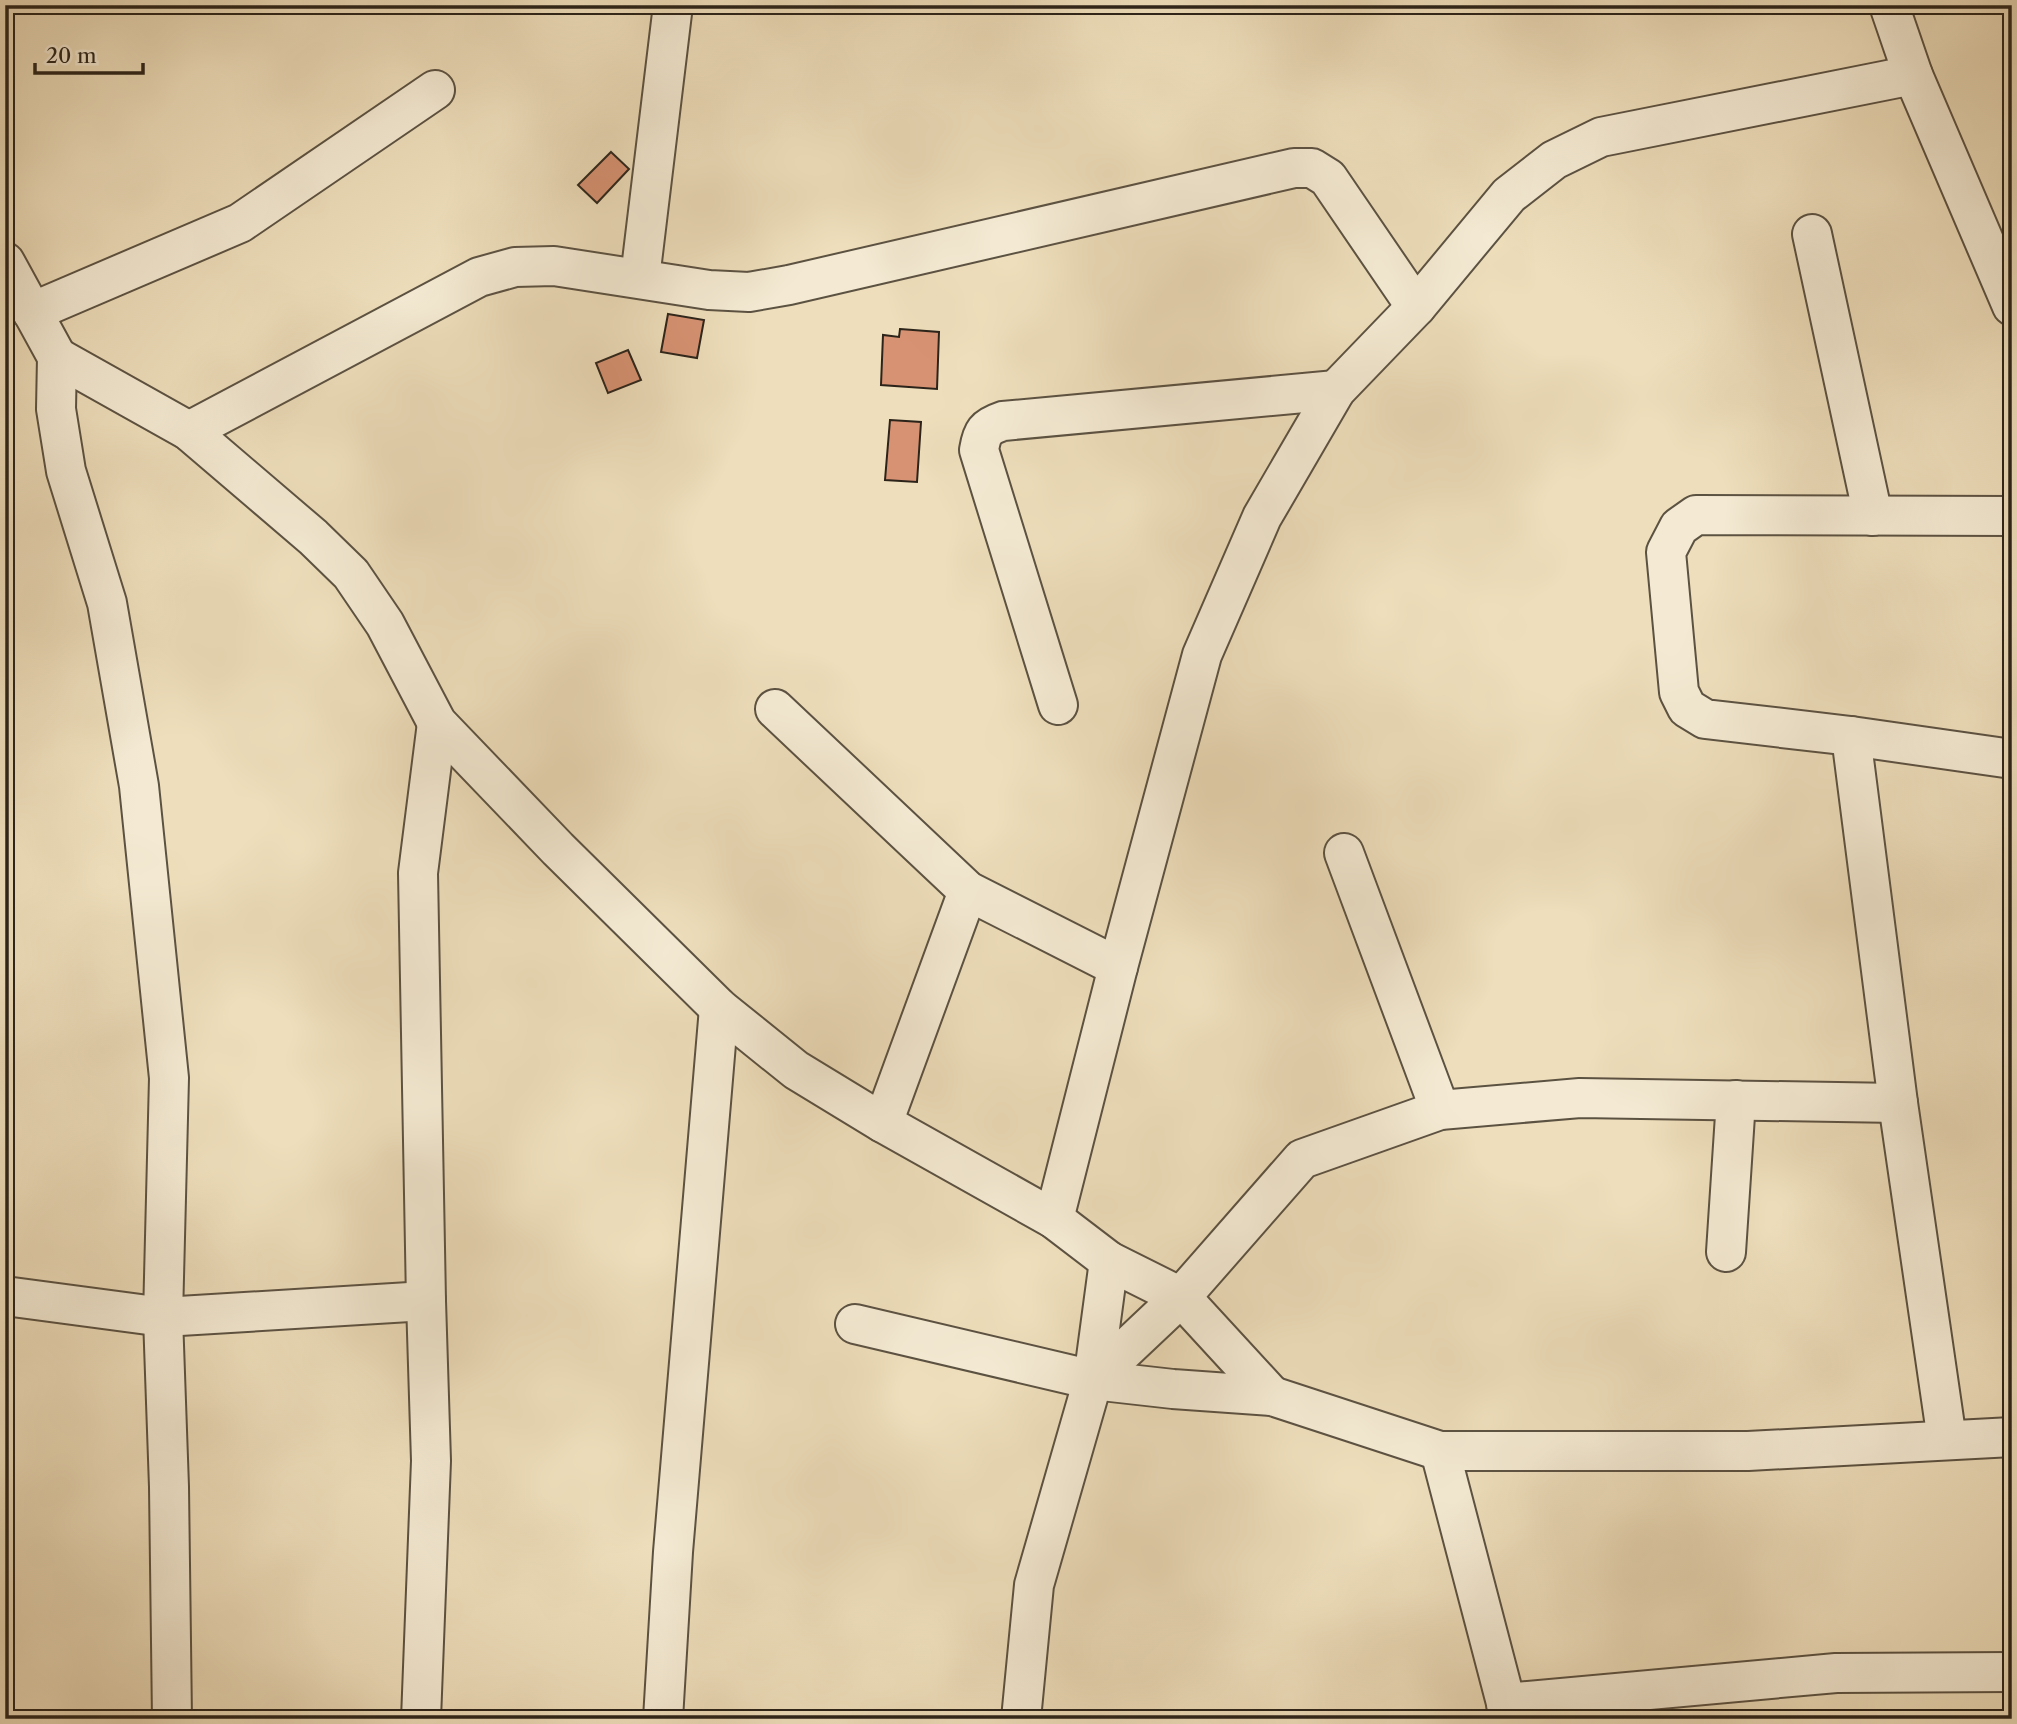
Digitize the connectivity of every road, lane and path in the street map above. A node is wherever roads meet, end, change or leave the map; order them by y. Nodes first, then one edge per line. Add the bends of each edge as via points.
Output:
1 (673, 5) edge
2 (1889, 5) edge
3 (1913, 75) junction
4 (435, 90) dead end
5 (1812, 234) dead end
6 (5, 262) edge
7 (640, 278) junction
8 (2012, 306) edge
9 (1416, 307) junction
10 (33, 312) junction
11 (57, 357) junction
12 (1336, 390) junction
13 (189, 431) junction
14 (1873, 516) junction
15 (2012, 516) edge
16 (1058, 705) dead end
17 (775, 709) dead end
18 (437, 723) junction
19 (1851, 736) junction
20 (2012, 759) edge
21 (1344, 853) dead end
22 (968, 891) junction
23 (1118, 967) junction
24 (719, 1008) junction
25 (1737, 1100) junction
26 (1898, 1102) junction
27 (1440, 1110) junction
28 (883, 1124) junction
29 (1054, 1219) junction
30 (1726, 1252) dead end
31 (1109, 1261) junction
32 (5, 1296) edge
33 (1181, 1297) junction
34 (425, 1301) junction
35 (163, 1317) junction
36 (855, 1324) dead end
37 (1093, 1380) junction
38 (1272, 1396) junction
39 (2012, 1437) edge
40 (1947, 1440) junction
41 (1440, 1451) junction
42 (2012, 1672) edge
43 (1507, 1711) edge
44 (172, 1719) edge
45 (421, 1719) edge
46 (663, 1719) edge
47 (1021, 1719) edge

1 - 7 street
2 - 3 street
3 - 8 street
3 - 9 street via 1601,137 1554,160 1509,195
4 - 10 street via 240,223
5 - 14 street
6 - 10 street
7 - 9 street via 749,292 1294,168 1312,168 1328,178
7 - 13 street via 554,265 515,267 479,277
9 - 12 street
10 - 11 street
11 - 13 street
11 - 35 street via 55,410 66,471 107,603 139,786 169,1077
12 - 16 street via 1003,421 981,435 979,450
12 - 23 street via 1262,517 1202,655
13 - 18 street via 351,575 385,624
14 - 15 street
14 - 19 street via 1696,515 1679,527 1666,552 1679,692 1687,708 1705,719
17 - 22 street
18 - 24 street
18 - 34 street via 418,873
19 - 20 street
19 - 26 street
21 - 27 street
22 - 23 street
22 - 28 street
23 - 29 street
24 - 28 street via 796,1070
24 - 46 street
25 - 26 street
25 - 27 street via 1580,1098
25 - 30 street
26 - 40 street
27 - 33 street via 1302,1160
28 - 29 street
29 - 31 street
31 - 33 street
31 - 37 street
32 - 35 street
33 - 37 street
33 - 38 street
34 - 35 street
34 - 45 street via 431,1461
35 - 44 street
36 - 37 street
37 - 38 street
37 - 47 street via 1034,1585
38 - 41 street
39 - 40 street
40 - 41 street via 1748,1451
41 - 43 street
42 - 43 street via 1836,1673

